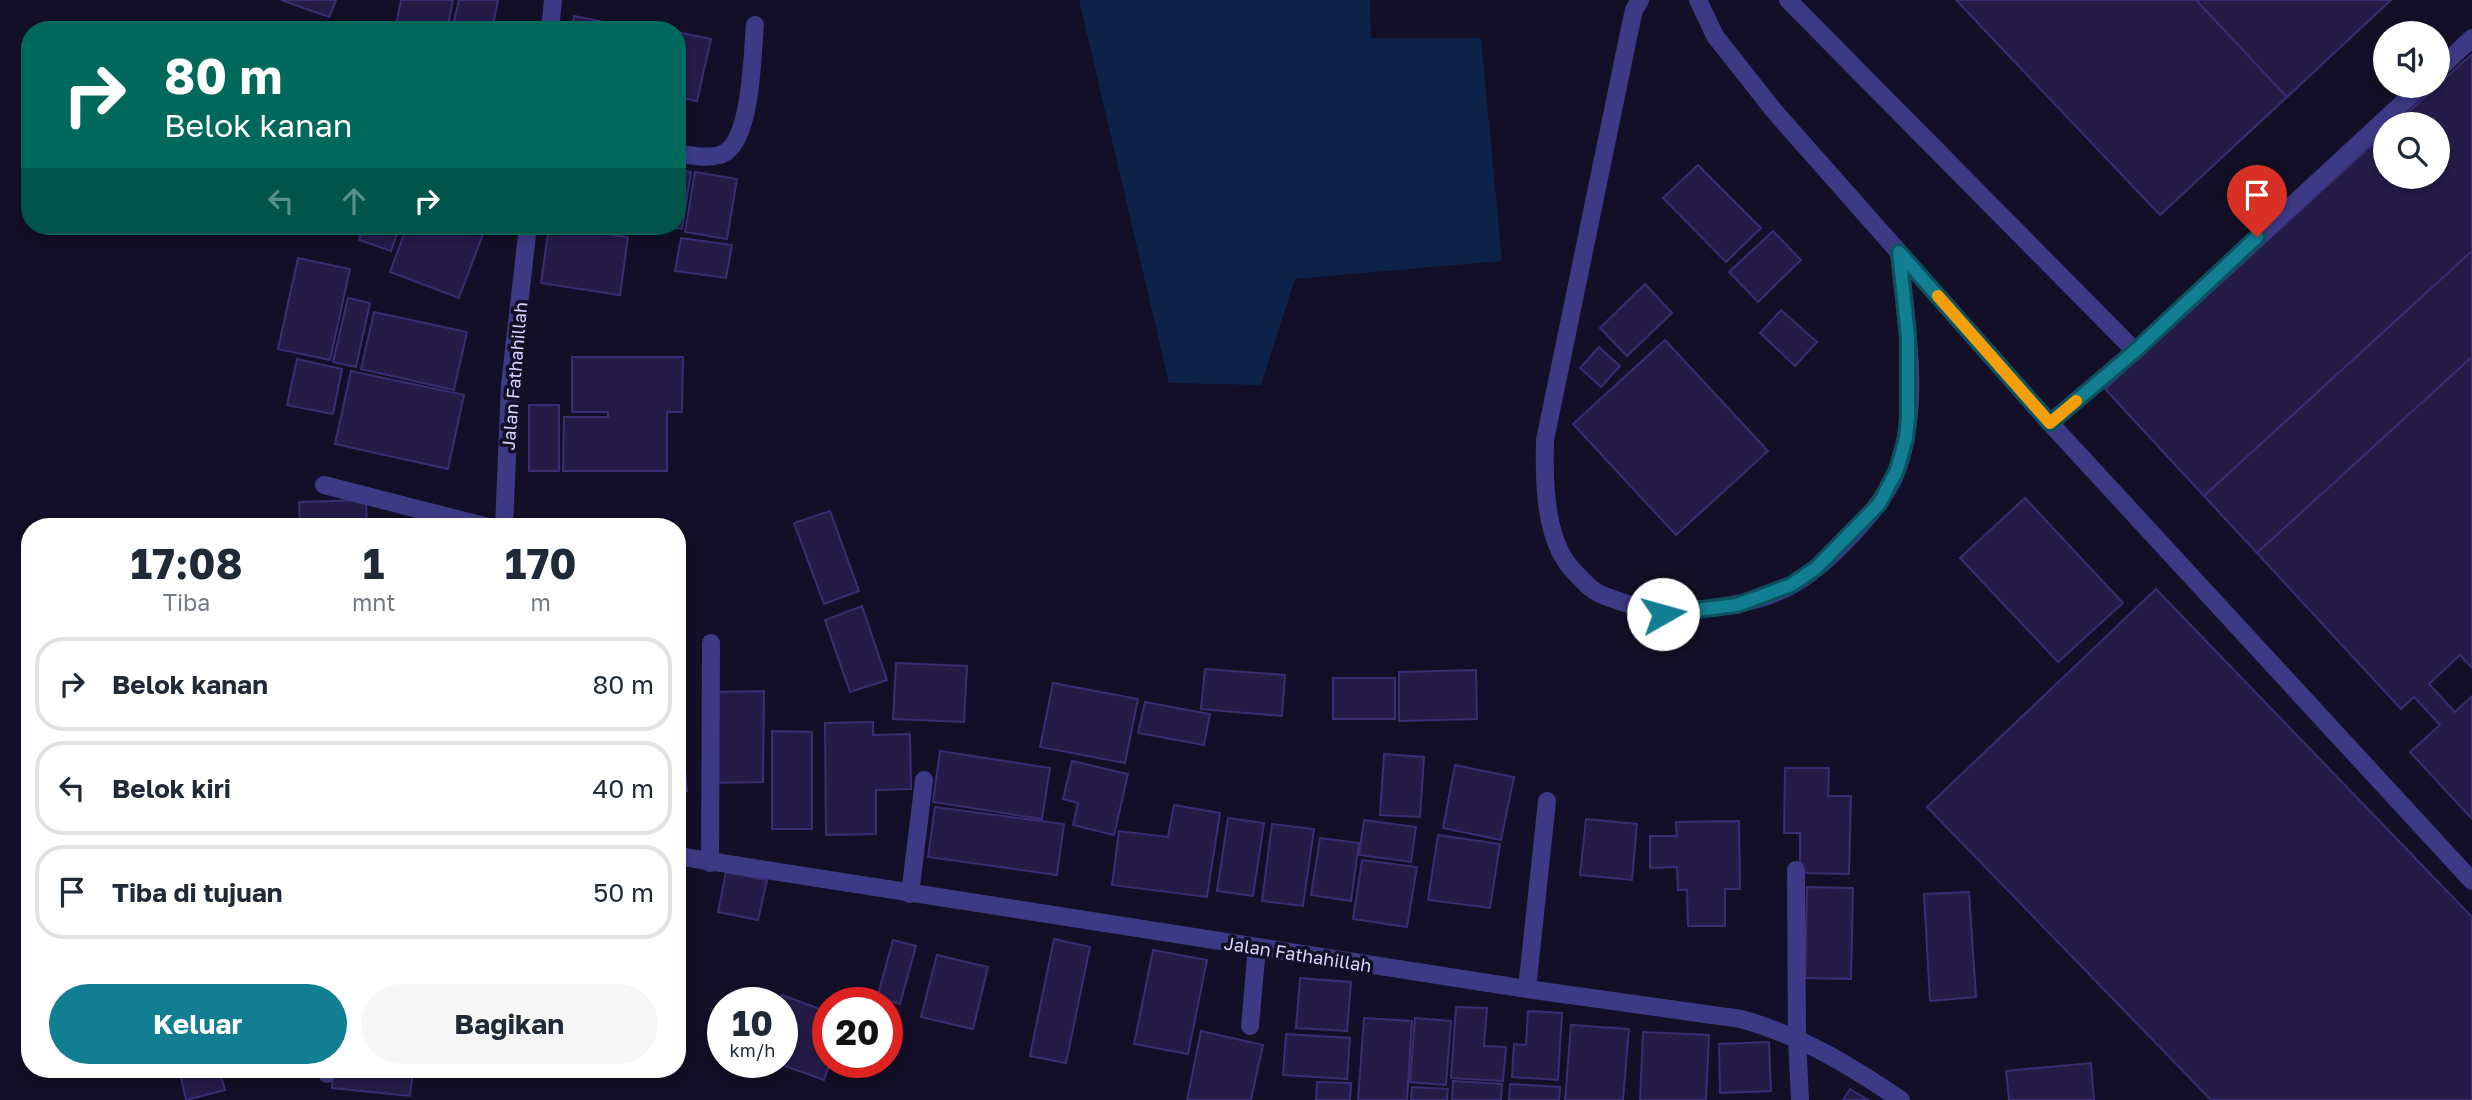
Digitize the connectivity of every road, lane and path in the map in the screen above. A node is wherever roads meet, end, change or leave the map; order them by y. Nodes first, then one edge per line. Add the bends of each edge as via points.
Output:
1 (553, 0) edge
2 (1640, 0) edge
3 (1699, 0) edge
4 (1788, 0) edge
5 (551, 21) edge
6 (755, 24) dead end
7 (2472, 38) edge
8 (2450, 59) edge
9 (2408, 98) edge
10 (686, 155) edge
11 (527, 235) edge
12 (1899, 252) junction
13 (2135, 351) junction
14 (2050, 423) junction
15 (324, 485) dead end
16 (453, 518) edge
17 (504, 518) edge
18 (711, 643) dead end
19 (924, 780) dead end
20 (1548, 801) dead end
21 (686, 858) edge
22 (710, 863) junction
23 (1796, 870) dead end
24 (2472, 881) edge
25 (910, 894) junction
26 (1257, 947) junction
27 (1527, 989) junction
28 (1250, 1026) dead end
29 (1797, 1038) junction
30 (1800, 1100) edge
31 (1901, 1100) edge

1 - 5 street
2 - 12 street via 1630,28 1545,440 1546,502 1555,537 1569,566 1597,593 1663,614 1737,605 1791,585 1816,568 1879,504 1897,470 1909,406
3 - 12 street via 1715,36 1775,112
4 - 13 street
6 - 10 street via 744,125 732,148 722,155
7 - 8 street
9 - 13 street
11 - 17 street, Jalan Fathahillah via 510,385
12 - 14 street
13 - 14 street
14 - 24 street
15 - 16 street
18 - 22 street
19 - 25 street
20 - 27 street
21 - 22 street, Jalan Fathahillah
22 - 25 street, Jalan Fathahillah
23 - 29 street
25 - 26 street, Jalan Fathahillah
26 - 27 street, Jalan Fathahillah
26 - 28 street
27 - 29 street, Jalan Fathahillah via 1741,1019
29 - 30 street
29 - 31 street, Jalan Fathahillah

